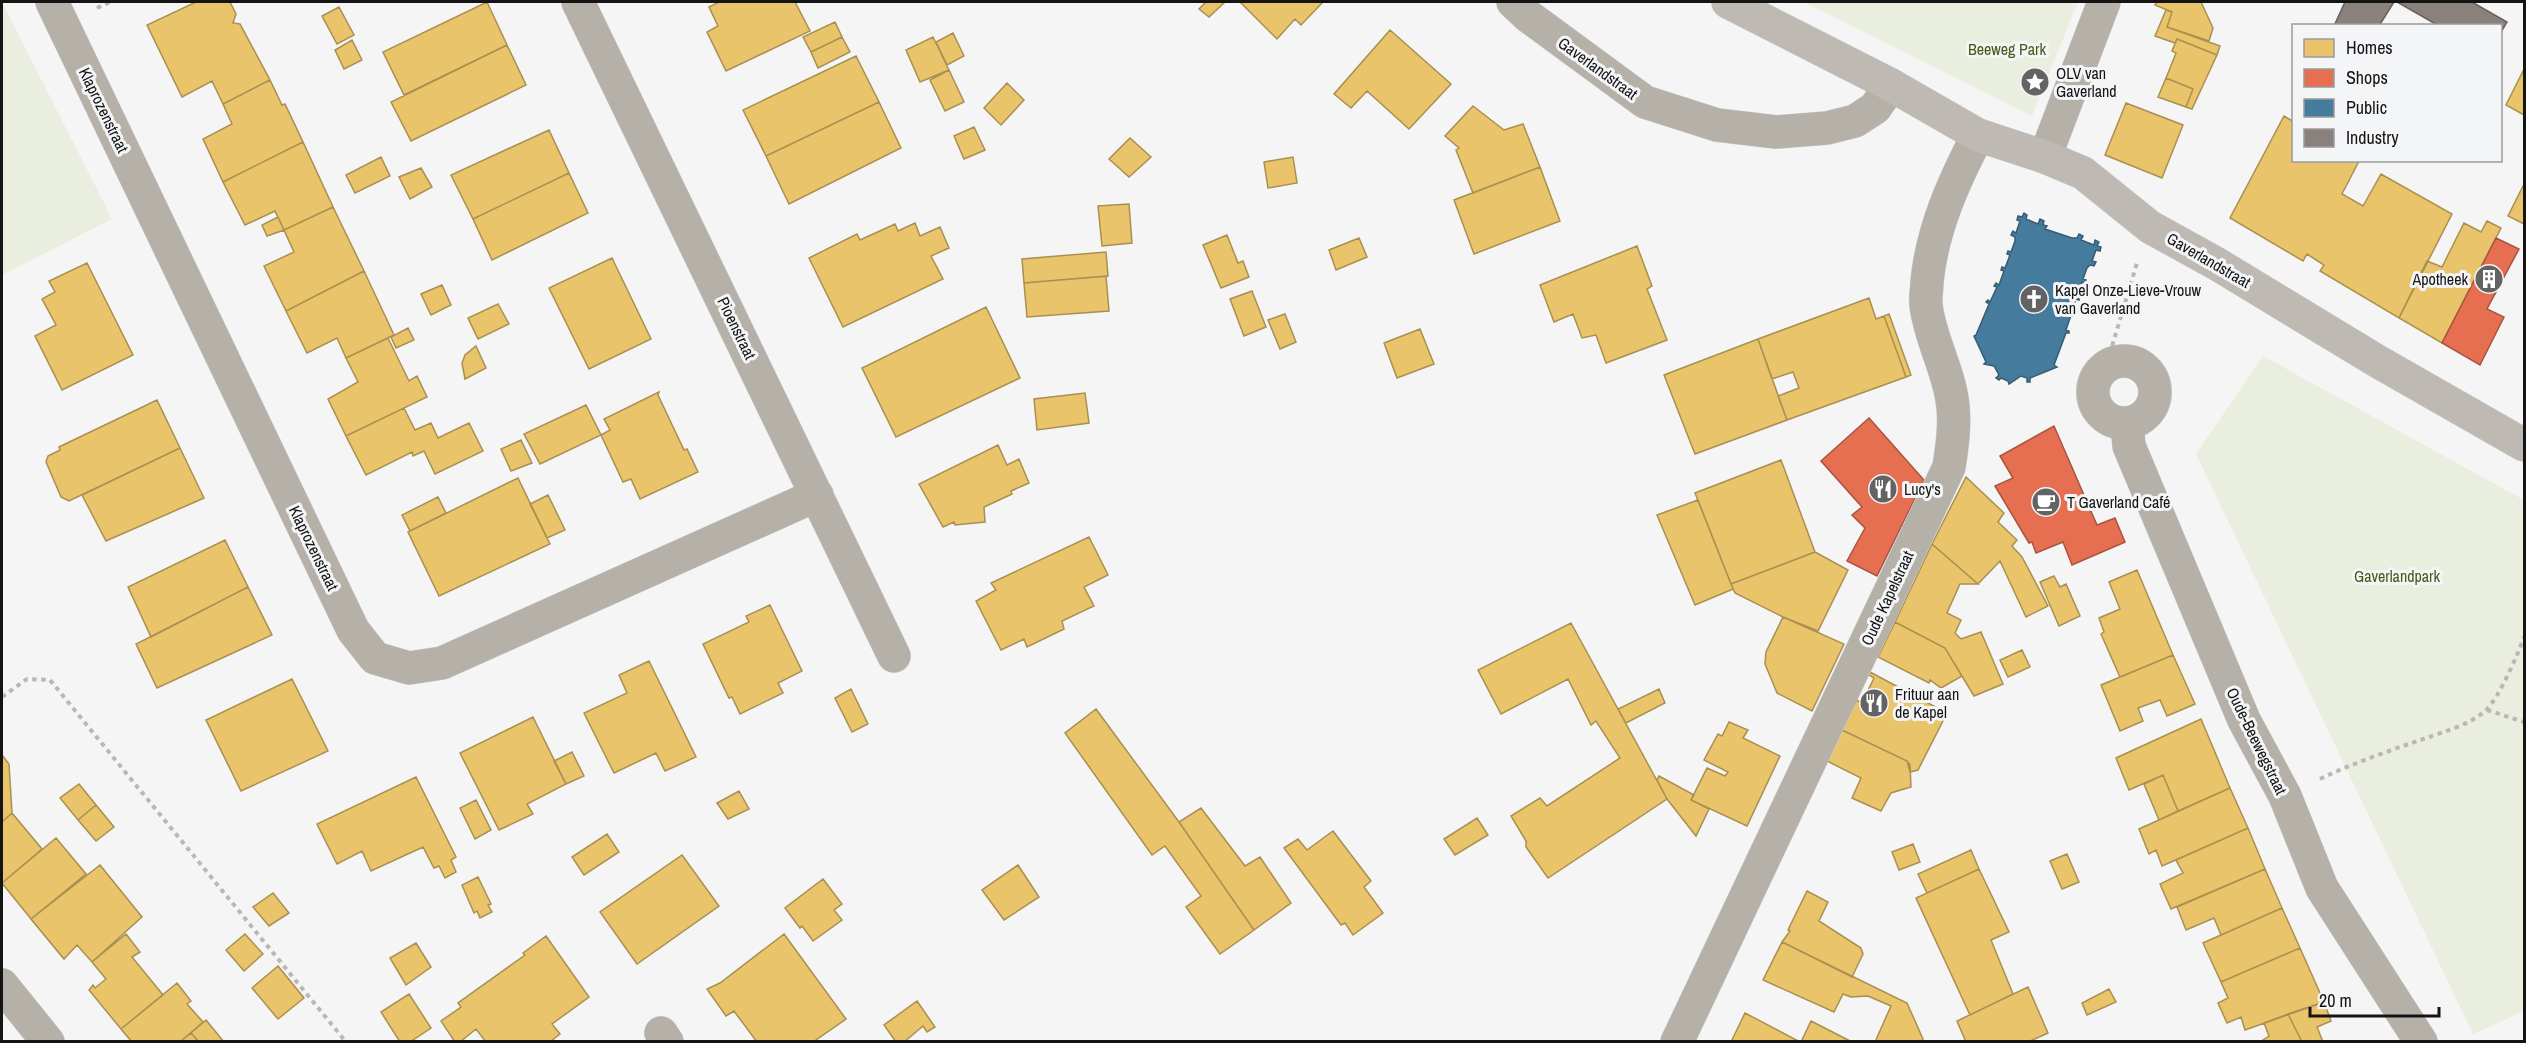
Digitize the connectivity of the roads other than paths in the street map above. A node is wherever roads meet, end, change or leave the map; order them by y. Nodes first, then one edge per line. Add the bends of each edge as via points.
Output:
1 (52, 2) edge
2 (578, 2) edge
3 (1513, 2) edge
4 (1728, 2) edge
5 (2104, 2) edge
6 (1891, 85) junction
7 (1978, 135) junction
8 (2045, 157) junction
9 (2127, 424) junction
10 (2524, 445) edge
11 (818, 495) junction
12 (894, 656) dead end
13 (2, 985) edge
14 (48, 1041) edge
15 (1677, 1041) edge
16 (2421, 1041) edge

1 - 11 street, Klaprozenstraat via 353,630 375,658 410,668 442,663
2 - 11 street, Pioenstraat
3 - 6 street, Gaverlandstraat via 1645,102 1717,125 1776,132 1856,122 1875,108
4 - 6 street, Gaverlandstraat
5 - 8 street
6 - 7 street, Gaverlandstraat
7 - 8 street, Gaverlandstraat
7 - 15 street, Oude Kapelstraat via 1940,218 1929,262 1925,303 1953,405 1949,466
8 - 10 street, Gaverlandstraat via 2083,173 2150,227
9 - 9 street via 2150,410 2156,396 2154,381 2146,368 2126,359 2107,363 2092,385 2096,409 2114,423
9 - 16 street, Oude-Beewegstraat via 2129,446 2244,720 2285,796 2322,888
11 - 12 street, Pioenstraat
13 - 14 street

